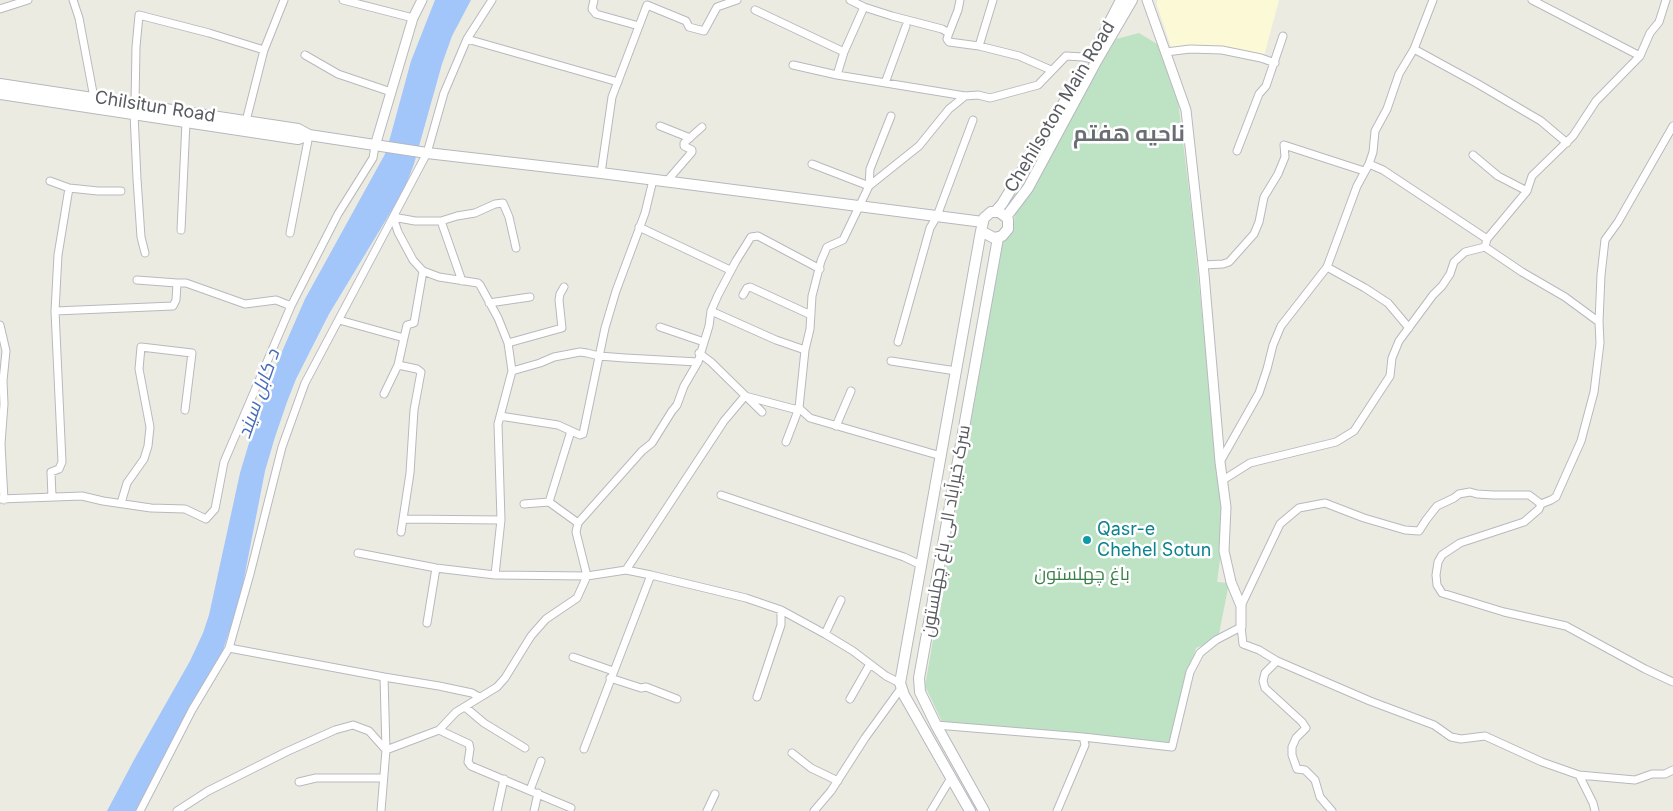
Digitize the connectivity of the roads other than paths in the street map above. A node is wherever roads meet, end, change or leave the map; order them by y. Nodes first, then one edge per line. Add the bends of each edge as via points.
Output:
1 (28, 0) edge
2 (73, 0) edge
3 (284, 0) edge
4 (343, 0) edge
5 (422, 0) edge
6 (492, 0) edge
7 (594, 0) edge
8 (737, 0) edge
9 (850, 0) edge
10 (960, 0) edge
11 (993, 0) edge
12 (1433, 0) edge
13 (1532, 0) edge
14 (1666, 0) edge
15 (1128, 1) edge
16 (1148, 5) edge
17 (864, 7) junction
18 (0, 10) edge
19 (756, 10) dead end
20 (413, 18) junction
21 (639, 26) junction
22 (906, 26) dead end
23 (949, 33) junction
24 (1283, 36) dead end
25 (467, 39) junction
26 (979, 46) junction
27 (1414, 49) junction
28 (264, 50) junction
29 (844, 52) junction
30 (1166, 52) junction
31 (305, 55) dead end
32 (1640, 56) junction
33 (1094, 59) junction
34 (1275, 63) junction
35 (794, 65) dead end
36 (1051, 70) junction
37 (837, 75) junction
38 (618, 82) junction
39 (885, 83) junction
40 (0, 84) edge
41 (391, 92) junction
42 (0, 94) edge
43 (965, 96) junction
44 (94, 98) junction
45 (135, 109) junction
46 (891, 116) dead end
47 (973, 120) dead end
48 (246, 121) junction
49 (186, 122) junction
50 (660, 126) dead end
51 (1673, 126) edge
52 (702, 127) dead end
53 (309, 135) junction
54 (690, 138) junction
55 (1567, 143) junction
56 (380, 146) junction
57 (1237, 151) dead end
58 (424, 153) junction
59 (1473, 155) dead end
60 (812, 164) dead end
61 (1369, 164) junction
62 (1364, 171) junction
63 (601, 173) junction
64 (653, 180) junction
65 (50, 181) dead end
66 (668, 181) junction
67 (868, 186) junction
68 (69, 188) junction
69 (1527, 191) junction
70 (121, 192) dead end
71 (858, 206) junction
72 (995, 212) junction
73 (937, 216) junction
74 (393, 217) junction
75 (1006, 217) junction
76 (441, 221) junction
77 (639, 227) junction
78 (982, 227) junction
79 (181, 230) dead end
80 (290, 233) dead end
81 (998, 238) junction
82 (1487, 239) junction
83 (1485, 247) junction
84 (516, 248) dead end
85 (145, 253) dead end
86 (1203, 265) junction
87 (1327, 266) junction
88 (820, 269) junction
89 (730, 270) junction
90 (423, 271) junction
91 (137, 280) dead end
92 (462, 281) junction
93 (177, 283) junction
94 (564, 287) dead end
95 (743, 295) dead end
96 (530, 297) dead end
97 (489, 303) junction
98 (291, 306) junction
99 (55, 311) junction
100 (711, 311) junction
101 (811, 315) junction
102 (339, 320) junction
103 (1599, 322) junction
104 (0, 325) edge
105 (660, 327) dead end
106 (1409, 328) junction
107 (404, 338) junction
108 (704, 342) junction
109 (898, 342) dead end
110 (508, 343) junction
111 (805, 350) junction
112 (699, 353) junction
113 (599, 356) junction
114 (892, 361) dead end
115 (698, 362) junction
116 (398, 365) junction
117 (512, 371) junction
118 (956, 371) junction
119 (1, 381) edge
120 (851, 391) dead end
121 (384, 394) dead end
122 (746, 396) junction
123 (799, 408) junction
124 (185, 410) dead end
125 (762, 412) dead end
126 (500, 416) junction
127 (836, 426) junction
128 (571, 431) junction
129 (786, 442) dead end
130 (940, 456) junction
131 (1220, 462) junction
132 (1222, 480) junction
133 (721, 495) dead end
134 (52, 497) junction
135 (2, 500) edge
136 (549, 502) junction
137 (121, 503) junction
138 (524, 504) dead end
139 (1541, 504) junction
140 (404, 519) junction
141 (501, 520) junction
142 (578, 523) junction
143 (401, 532) dead end
144 (358, 552) dead end
145 (921, 565) junction
146 (436, 568) junction
147 (626, 570) junction
148 (495, 575) junction
149 (651, 575) junction
150 (587, 576) junction
151 (841, 600) dead end
152 (1240, 606) junction
153 (782, 610) junction
154 (427, 623) dead end
155 (1240, 626) junction
156 (825, 634) junction
157 (229, 648) junction
158 (573, 658) dead end
159 (1277, 661) junction
160 (870, 664) junction
161 (612, 674) junction
162 (384, 677) junction
163 (1673, 682) edge
164 (901, 685) junction
165 (479, 698) junction
166 (757, 698) dead end
167 (677, 699) dead end
168 (850, 699) dead end
169 (465, 707) junction
170 (936, 725) junction
171 (439, 730) junction
172 (1083, 737) junction
173 (525, 748) dead end
174 (584, 749) dead end
175 (386, 750) junction
176 (792, 753) dead end
177 (541, 761) dead end
178 (1673, 770) edge
179 (1579, 775) junction
180 (382, 778) junction
181 (951, 778) junction
182 (504, 779) junction
183 (838, 781) junction
184 (299, 782) dead end
185 (530, 790) junction
186 (538, 794) junction
187 (714, 794) dead end
188 (571, 808) dead end
189 (140, 811) edge
190 (177, 811) edge
191 (381, 811) edge
192 (497, 811) edge
193 (534, 811) edge
194 (707, 811) edge
195 (814, 811) edge
196 (931, 811) edge
197 (970, 811) edge
198 (984, 811) edge
199 (1057, 811) edge
200 (1332, 811) edge
201 (1595, 811) edge

1 - 18 street
2 - 44 street
3 - 28 street
4 - 20 street
5 - 20 street
6 - 25 street
7 - 21 street via 592,9 596,14
8 - 21 street via 717,7 704,31 689,27 686,21 649,5 645,7
9 - 17 street
10 - 23 street
11 - 26 street
12 - 27 street
13 - 32 street
14 - 32 street via 1659,22
15 - 16 street
15 - 33 main road, Chehilsoton Main Road via 1117,11
16 - 30 street
17 - 23 street
17 - 29 street
19 - 29 street
20 - 41 street
21 - 38 street
22 - 39 street
23 - 26 street via 949,42
24 - 34 street
25 - 38 street
25 - 58 street
26 - 36 street via 1019,56
27 - 55 street via 1541,121
27 - 61 street via 1399,74 1387,109 1375,131
28 - 45 street via 138,15
28 - 48 street
29 - 37 street
30 - 34 street via 1222,50
30 - 86 street via 1186,110
31 - 41 street via 338,74
32 - 55 street via 1596,101
33 - 36 street via 1066,56
33 - 72 main road, Chehilsoton Main Road
33 - 75 main road, Chehilsoton Main Road via 1028,188
34 - 57 street
35 - 37 street
36 - 43 street via 1038,86 990,98
37 - 39 street
38 - 63 street via 612,97
39 - 43 street
40 - 44 main road, Chilsitun Road
41 - 56 street
42 - 45 main road, Chilsitun Road
43 - 67 street via 949,109 919,146
44 - 45 main road, Chilsitun Road
45 - 48 main road, Chilsitun Road
45 - 49 main road, Chilsitun Road
45 - 85 street via 136,179
46 - 67 street via 870,169
47 - 73 street
48 - 53 main road, Chilsitun Road via 298,129
49 - 53 main road, Chilsitun Road via 298,138
49 - 79 street
50 - 54 street
51 - 103 street via 1605,240
52 - 54 street
53 - 56 main road, Chilsitun Road
53 - 80 street
54 - 66 street via 684,144 692,152
55 - 69 street via 1532,176
56 - 58 main road, Chilsitun Road
56 - 98 street via 338,214
58 - 63 main road, Chilsitun Road
58 - 74 street
59 - 69 street via 1498,176
60 - 67 street
61 - 62 street
61 - 82 street
62 - 86 street via 1284,145 1284,157 1264,197 1254,234 1229,262
62 - 87 street
63 - 64 main road, Chilsitun Road
64 - 66 main road, Chilsitun Road
64 - 77 street
65 - 68 street
66 - 71 main road, Chilsitun Road
67 - 71 street
68 - 70 street
68 - 99 street via 58,255
69 - 82 street
71 - 73 main road, Chilsitun Road
71 - 88 street via 843,240 827,247
72 - 75 main road
72 - 78 main road via 987,214
73 - 78 main road, Chilsitun Road
73 - 109 street via 930,228
74 - 76 street
74 - 90 street via 413,260
74 - 102 street
75 - 81 main road via 1008,229
76 - 84 street via 504,203
76 - 92 street
77 - 89 street
77 - 113 street via 616,291
78 - 81 main road via 989,236
78 - 118 main road
81 - 170 main road, سرک خیرآباد الی باغ چهلستون via 919,678 920,692
82 - 83 street
83 - 103 street
83 - 106 street via 1464,252 1454,262 1442,286
86 - 131 street
87 - 106 street via 1388,304
87 - 131 street via 1281,326 1259,393
88 - 89 street via 754,235
88 - 101 street via 812,296
89 - 100 street
90 - 92 street
90 - 107 street via 414,323 408,325
91 - 93 street
92 - 97 street via 478,283
93 - 98 street via 186,283 245,304 276,300
93 - 99 street via 173,306
94 - 110 street via 559,300 562,328
95 - 101 street via 750,287
96 - 97 street
97 - 110 street
98 - 137 street via 224,462 215,509 206,519 186,509
99 - 134 street via 62,462 59,469 51,472
100 - 108 street
100 - 111 street
101 - 111 street
102 - 107 street
102 - 157 street via 305,383 282,447
103 - 139 street via 1594,392 1581,441 1556,497
104 - 119 street via 6,351
105 - 108 street
106 - 132 street via 1392,358 1390,376 1354,430 1336,442 1250,463
107 - 116 street
108 - 112 street
110 - 117 street
111 - 123 street
112 - 115 street
112 - 122 street
113 - 115 street
113 - 117 street via 569,354
113 - 128 street via 583,434
114 - 118 street
115 - 142 street via 677,405 652,443
116 - 121 street
116 - 140 street via 421,372 414,410
117 - 126 street
118 - 130 main road
119 - 135 street via 4,404
120 - 127 street
122 - 123 street
122 - 125 street
122 - 147 street via 724,421
123 - 127 street via 810,418
123 - 129 street
124 - 137 street via 192,353 141,347 138,369 148,411 148,446 144,459 127,483
126 - 128 street via 542,422
126 - 141 street
127 - 130 street
128 - 136 street
130 - 145 main road
131 - 132 street
132 - 152 street via 1226,507 1224,551
133 - 145 street
134 - 135 street
134 - 137 street via 82,496
136 - 138 street
136 - 142 street
139 - 152 street via 1529,495 1459,494 1437,506 1419,531 1364,518 1325,503 1299,508 1280,524
139 - 163 street via 1524,522 1460,543 1442,555 1436,575 1442,593 1566,626
140 - 141 street
140 - 143 street
141 - 148 street
142 - 150 street via 576,532
144 - 146 street
145 - 164 main road
146 - 148 street
146 - 154 street
147 - 149 street
147 - 150 street
148 - 150 street
149 - 153 street
149 - 161 street
150 - 165 street via 577,598 546,619 531,636 505,678
151 - 156 street
152 - 155 street
153 - 156 street
153 - 166 street via 781,625
155 - 159 street via 1243,644
155 - 172 street via 1200,652 1190,672 1172,747
156 - 160 street
157 - 162 street
157 - 189 street via 192,710
158 - 161 street
159 - 179 street via 1434,725 1451,737 1485,736
159 - 200 street via 1265,673 1263,682 1306,728 1296,738 1292,755 1297,769 1305,770 1315,780 1320,797
160 - 164 street
160 - 168 street
161 - 167 street via 641,688
161 - 174 street
162 - 165 street via 472,693
162 - 175 street
164 - 181 main road
164 - 183 street
165 - 169 street
169 - 171 street
169 - 173 street
170 - 172 street
170 - 198 main road, سرک خیرآباد الی باغ چهلستون
171 - 175 street
171 - 182 street via 469,744 468,762 471,766
172 - 199 street via 1085,745
175 - 180 street
175 - 190 street via 369,731 353,725 334,730 208,791
176 - 183 street via 811,768
177 - 185 street
178 - 179 street via 1635,780
179 - 201 street
180 - 184 street via 316,778
180 - 191 street
181 - 196 street
181 - 197 main road
182 - 185 street
182 - 192 street
183 - 195 street
185 - 186 street
186 - 188 street
186 - 193 street
187 - 194 street

